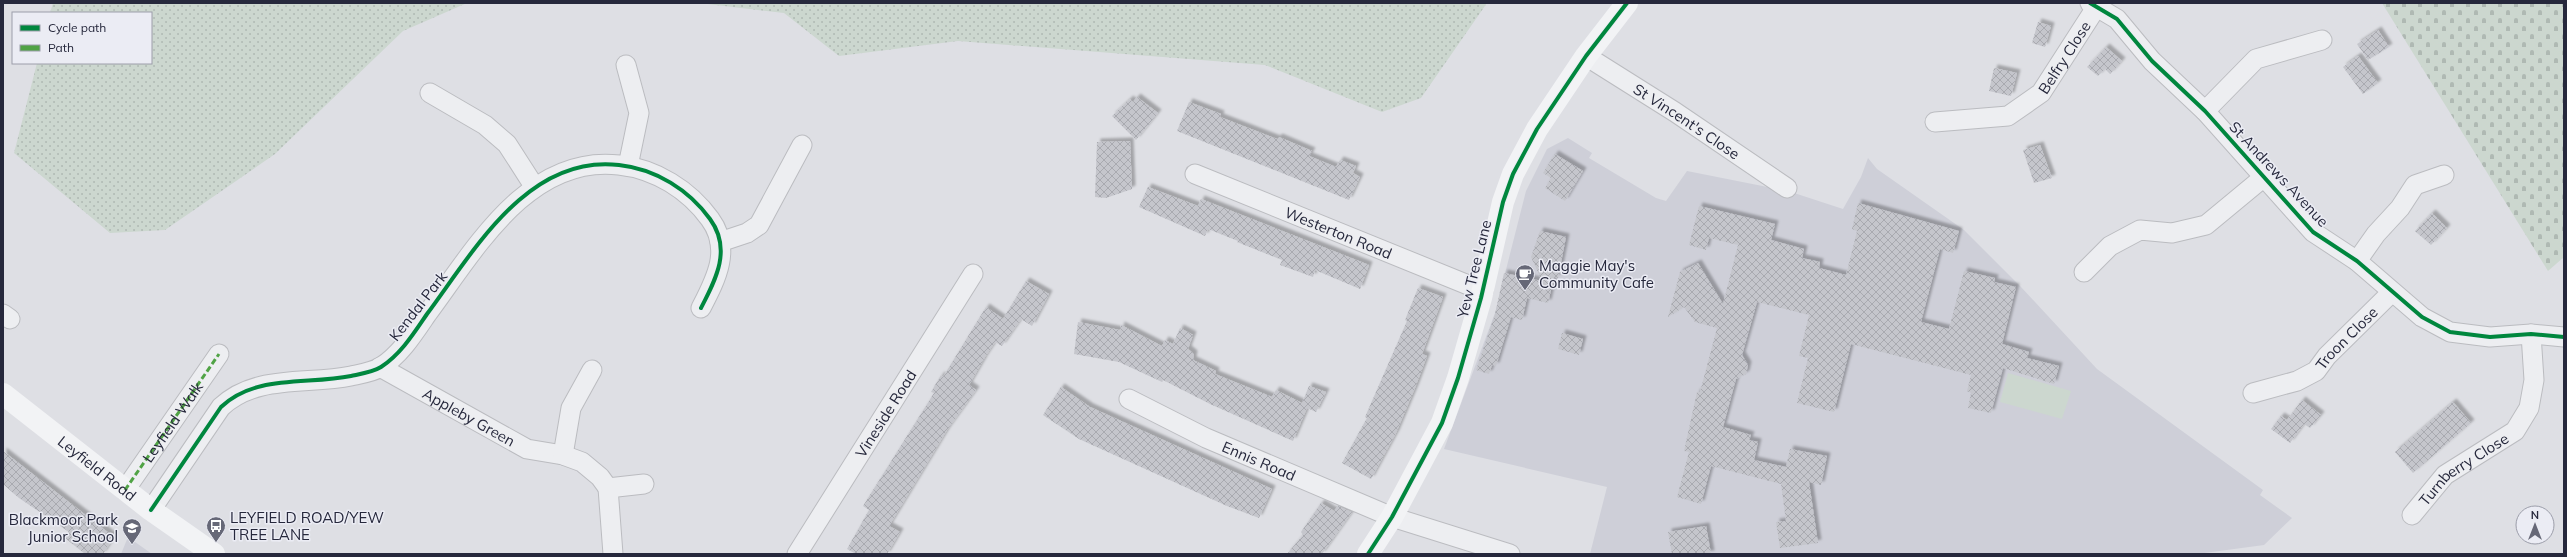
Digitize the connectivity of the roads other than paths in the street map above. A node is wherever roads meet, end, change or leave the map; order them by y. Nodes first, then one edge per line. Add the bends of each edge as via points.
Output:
1 (1627, 3) edge
2 (2094, 5) edge
3 (2322, 40) dead end
4 (1586, 56) junction
5 (626, 65) dead end
6 (430, 93) dead end
7 (2205, 111) junction
8 (1935, 122) dead end
9 (802, 145) dead end
10 (628, 166) junction
11 (1196, 174) dead end
12 (2444, 175) dead end
13 (2264, 176) junction
14 (534, 186) junction
15 (1787, 188) dead end
16 (720, 242) junction
17 (2357, 261) junction
18 (2084, 272) dead end
19 (974, 274) dead end
20 (1482, 291) junction
21 (2392, 292) junction
22 (701, 308) dead end
23 (2531, 334) junction
24 (2564, 337) edge
25 (219, 354) dead end
26 (380, 367) junction
27 (592, 370) dead end
28 (2252, 393) dead end
29 (3, 394) edge
30 (1128, 399) dead end
31 (563, 455) junction
32 (644, 484) dead end
33 (608, 488) junction
34 (125, 490) junction
35 (151, 510) junction
36 (2412, 515) dead end
37 (1392, 517) junction
38 (214, 554) edge
39 (613, 554) edge
40 (797, 554) edge
41 (1368, 554) edge
42 (1510, 554) edge

1 - 4 street, Yew Tree Lane
2 - 7 street, St Andrews Avenue via 2116,19 2152,61
2 - 8 street, Belfry Close via 2041,93 2008,116
3 - 7 street via 2256,59
4 - 15 street, St Vincent's Close via 1675,112
4 - 20 street, Yew Tree Lane via 1537,129 1513,174 1503,202
5 - 10 street via 639,113
6 - 14 street via 485,125 507,144
7 - 13 street, St Andrews Avenue
9 - 16 street via 759,225 747,233
10 - 14 street, Kendal Park via 580,166 565,170
10 - 16 street, Kendal Park via 659,176 686,194 712,221
11 - 20 street, Westerton Road
12 - 17 street via 2415,185 2400,208 2376,234
13 - 17 street, St Andrews Avenue via 2312,232
13 - 18 street via 2206,225 2172,233 2140,230 2110,246
14 - 26 street, Kendal Park via 495,225 402,348
16 - 22 street, Kendal Park via 721,261 718,272
17 - 21 street, St Andrews Avenue
19 - 40 street, Vineside Road
20 - 37 street, Yew Tree Lane via 1458,378 1442,423
21 - 23 street, St Andrews Avenue via 2422,317 2450,332 2490,337
21 - 28 street, Troon Close via 2326,356 2316,371 2297,381
23 - 24 street, St Andrews Avenue
23 - 36 street, Turnberry Close via 2534,380 2528,408 2515,431 2446,475
25 - 34 street, Leyfield Walk
26 - 31 street, Appleby Green via 527,449
26 - 35 street, Kendal Park via 330,380 262,384 241,391 221,407
27 - 31 street via 571,408
29 - 34 street, Leyfield Road
30 - 37 street, Ennis Road via 1206,438
31 - 33 street, Appleby Green via 591,468
32 - 33 street
33 - 39 street
34 - 35 street, Leyfield Road
35 - 38 street, Leyfield Road
37 - 41 street, Yew Tree Lane
37 - 42 street, Ennis Road

